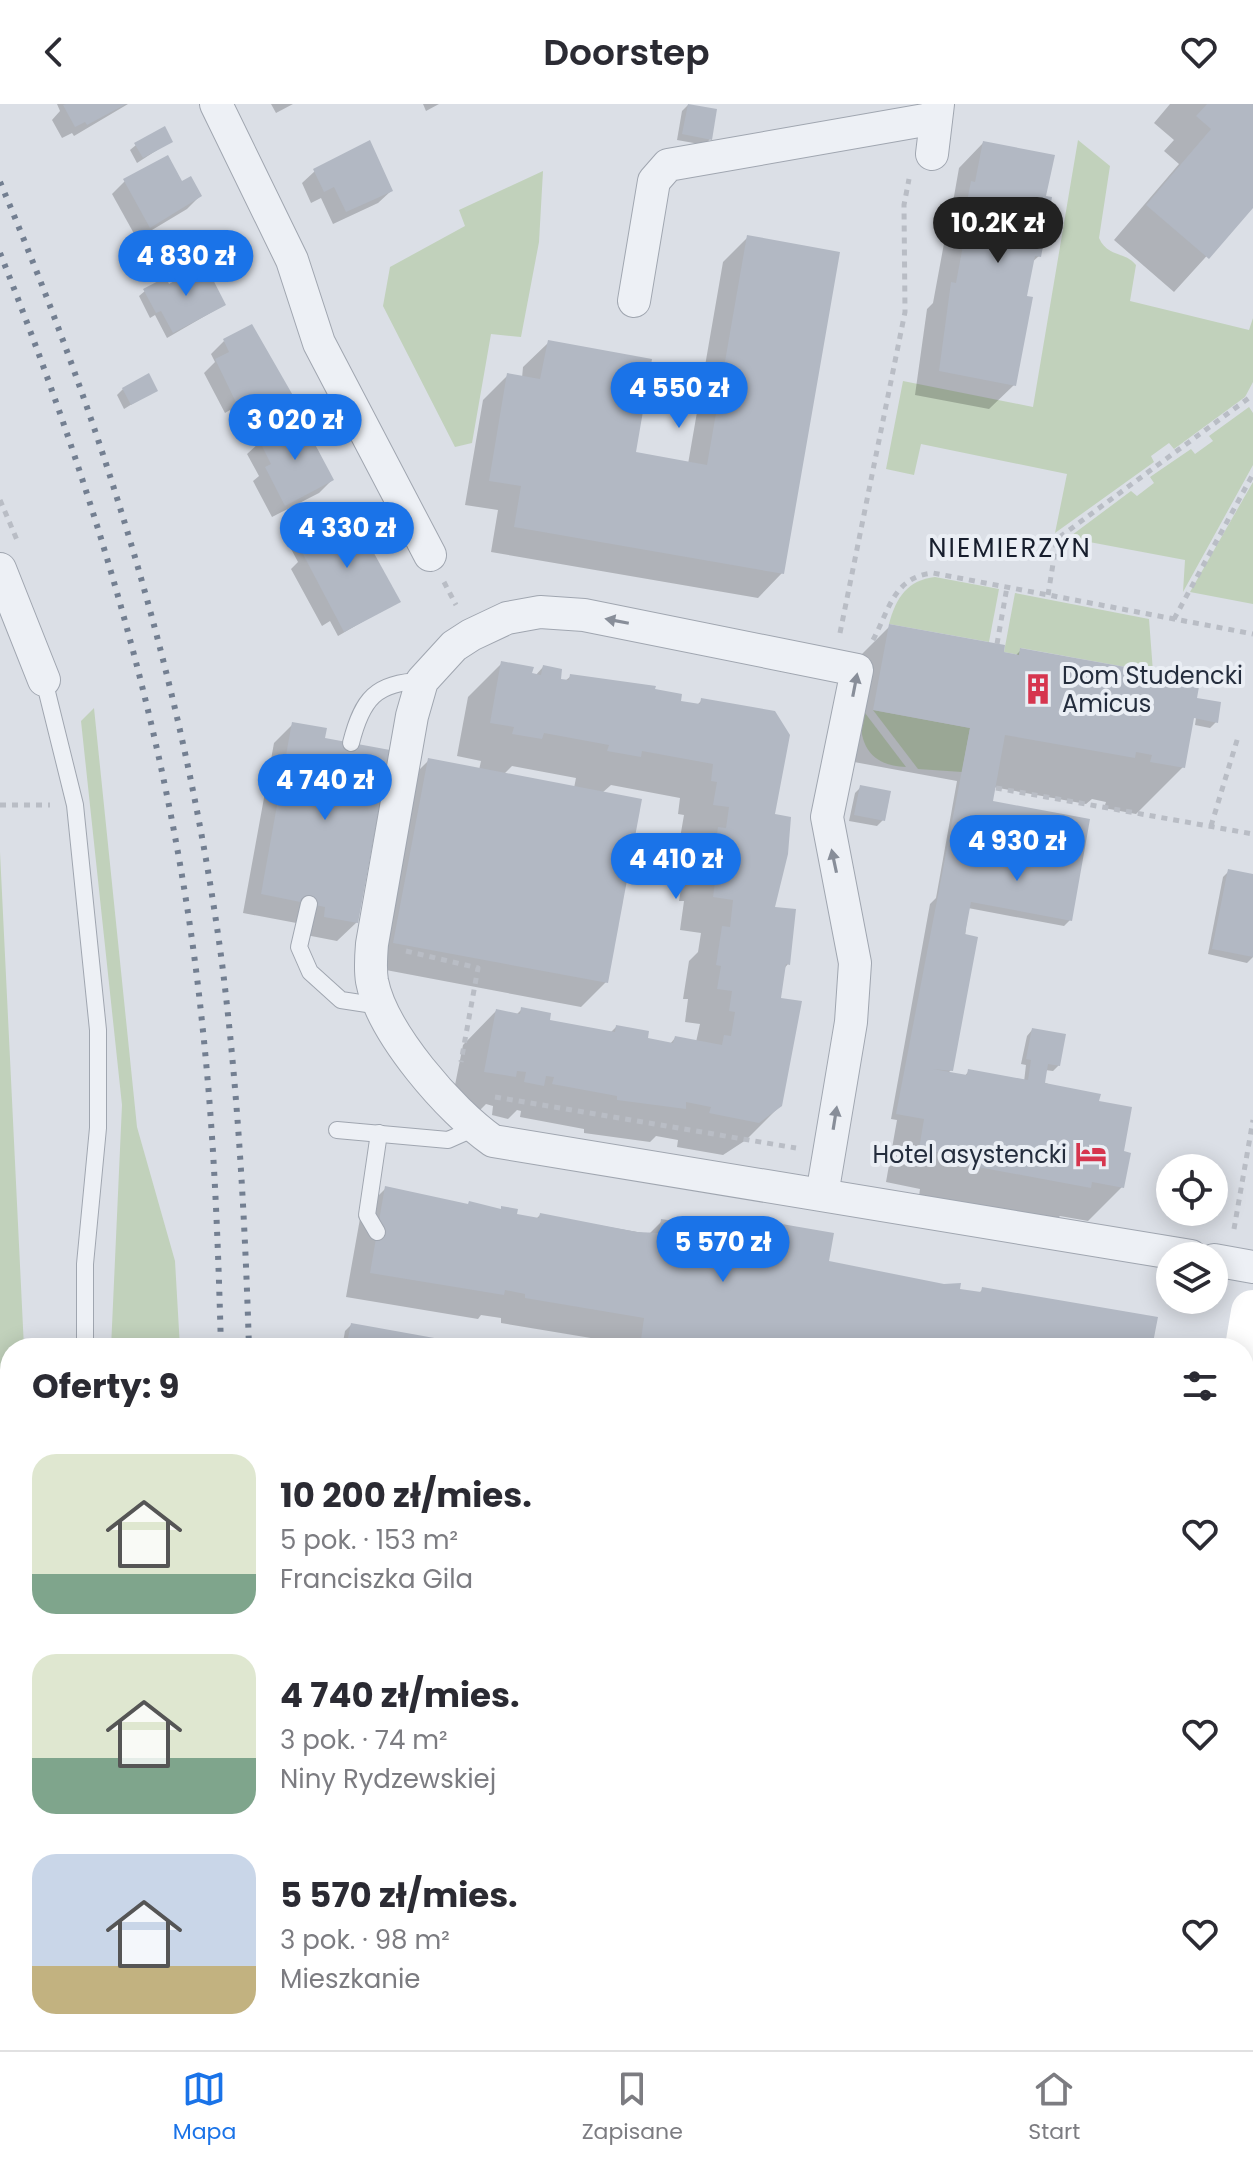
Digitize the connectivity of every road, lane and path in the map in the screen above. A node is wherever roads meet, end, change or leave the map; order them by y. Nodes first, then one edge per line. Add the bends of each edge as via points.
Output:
1 (216, 104) edge
2 (937, 111) edge
3 (932, 154) joint
4 (634, 301) dead end
5 (1253, 395) edge
6 (1253, 474) edge
7 (430, 555) joint
8 (0, 569) edge
9 (1007, 587) junction
10 (1048, 595) junction
11 (1174, 619) junction
12 (1253, 634) edge
13 (471, 635) junction
14 (997, 644) dead end
15 (845, 668) junction
16 (44, 680) joint
17 (422, 681) junction
18 (1238, 737) dead end
19 (351, 743) dead end
20 (996, 788) dead end
21 (0, 805) edge
22 (75, 805) junction
23 (1211, 826) junction
24 (1253, 834) edge
25 (309, 904) dead end
26 (408, 952) dead end
27 (380, 1006) junction
28 (459, 1072) dead end
29 (487, 1095) dead end
30 (475, 1128) junction
31 (337, 1130) dead end
32 (379, 1133) junction
33 (829, 1154) junction
34 (822, 1195) junction
35 (377, 1232) dead end
36 (1156, 1250) edge
37 (1228, 1263) edge
38 (1253, 1267) edge
39 (1253, 1312) edge
40 (85, 1338) edge
41 (1249, 1338) edge

1 - 7 street via 292,260 319,343
2 - 3 street
2 - 4 street via 668,165 654,181
3 - 15 path via 914,155 904,205 905,312
5 - 10 path via 1057,539
6 - 11 path
7 - 13 path
8 - 16 street
9 - 10 path
9 - 14 path
9 - 15 path via 933,573 914,575
10 - 11 path
11 - 12 path
15 -> 13 street via 584,615 540,612 507,618
13 - 17 street
33 -> 15 street via 855,963 827,817
16 - 22 lane
17 - 19 lane via 393,682 372,696 359,713
17 - 27 street via 372,944
18 - 23 path
20 - 23 path
21 - 22 path
22 - 40 lane via 98,1030 98,1128 85,1264
23 - 24 path
25 - 27 lane via 299,947 310,972 341,1000
26 - 28 path via 478,968
27 - 30 street via 422,1068
29 - 33 path
30 - 32 lane via 448,1140
30 - 34 street via 493,1141
31 - 32 lane
32 - 35 lane via 367,1215
33 - 34 street
34 - 36 street
37 - 38 street
39 - 41 street

